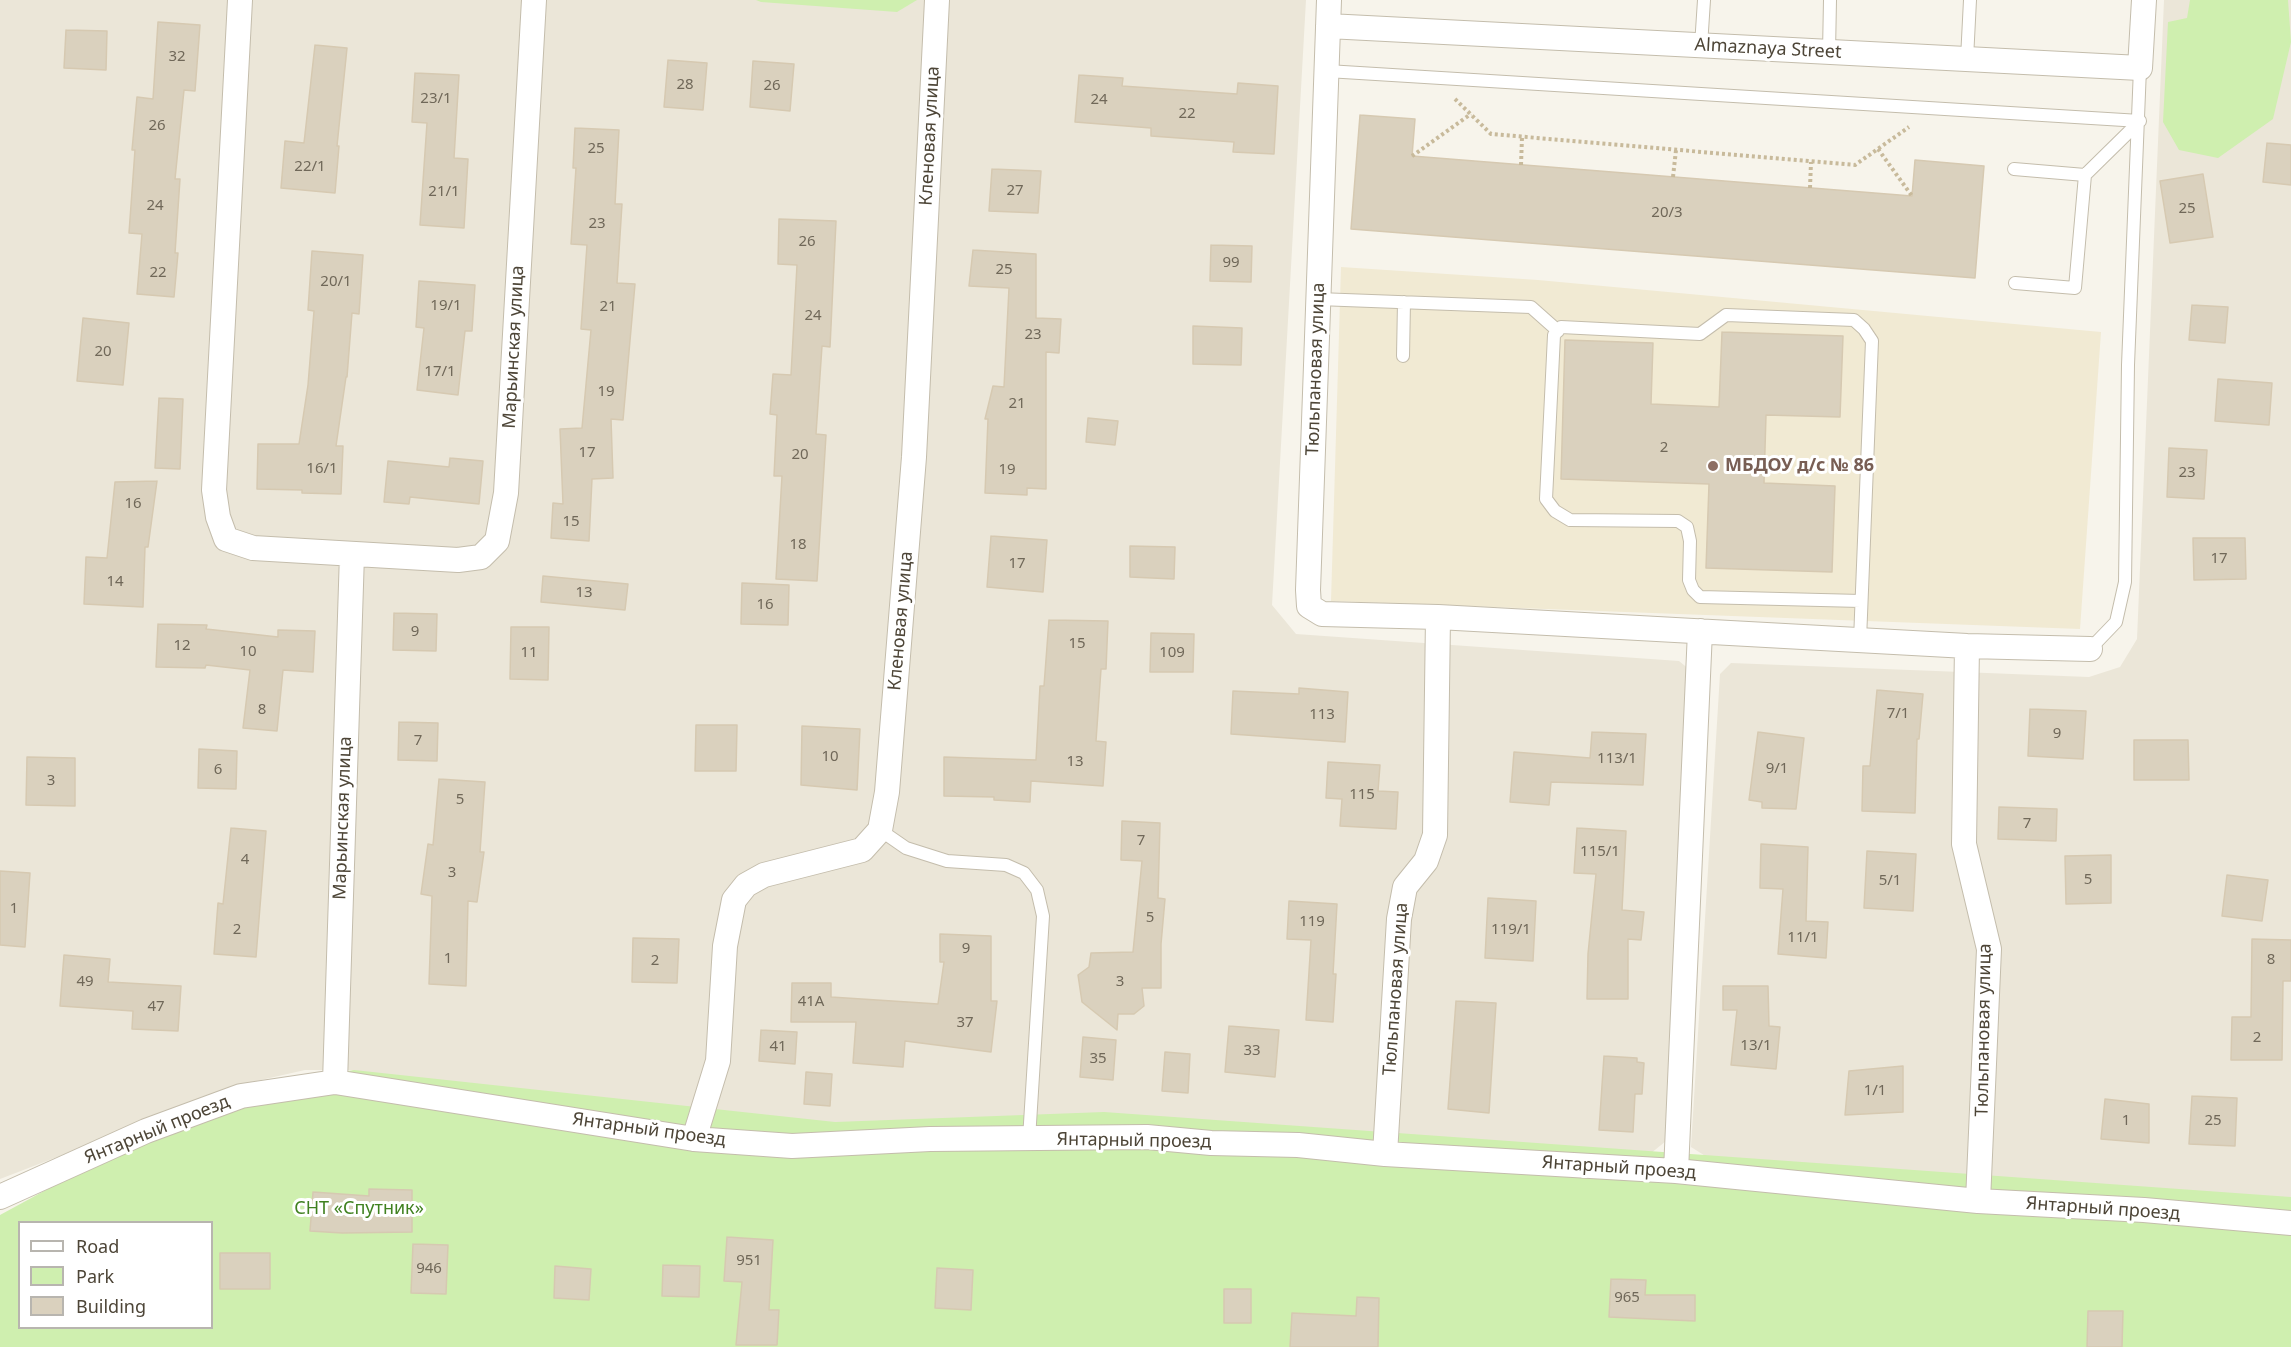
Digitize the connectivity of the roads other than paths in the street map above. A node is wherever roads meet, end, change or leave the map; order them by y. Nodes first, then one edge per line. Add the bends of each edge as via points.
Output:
1 (240, 0) edge
2 (534, 0) edge
3 (937, 0) edge
4 (1329, 0) edge
5 (1704, 0) edge
6 (1830, 0) edge
7 (1970, 0) edge
8 (2144, 0) edge
9 (1328, 27) junction
10 (1701, 46) junction
11 (1829, 52) junction
12 (1967, 59) junction
13 (2140, 68) junction
14 (1327, 71) junction
15 (2140, 121) junction
16 (2014, 169) dead end
17 (2085, 175) junction
18 (2015, 283) dead end
19 (1318, 299) junction
20 (1404, 302) junction
21 (1558, 331) junction
22 (1403, 357) dead end
23 (352, 554) junction
24 (1861, 601) junction
25 (1438, 617) junction
26 (1700, 631) junction
27 (1860, 640) junction
28 (1967, 646) junction
29 (2090, 649) joint
30 (880, 830) junction
31 (334, 1082) junction
32 (694, 1139) junction
33 (1029, 1139) junction
34 (1385, 1154) junction
35 (1676, 1171) junction
36 (0, 1197) edge
37 (1978, 1201) junction
38 (2291, 1223) edge

1 - 23 street, Марьинская улица via 214,490 218,517 226,539 254,548
2 - 23 street, Марьинская улица via 506,493 497,541 481,557 458,560
3 - 30 street, Кленовая улица via 914,456 888,780
4 - 9 street, Тюльпановая улица
5 - 10 lane
6 - 11 lane
7 - 12 lane
8 - 13 street
9 - 10 street, Almaznaya Street
9 - 14 street, Тюльпановая улица
10 - 11 street, Almaznaya Street
11 - 12 street, Almaznaya Street
12 - 13 street, Almaznaya Street
13 - 15 lane
14 - 15 lane
14 - 19 street, Тюльпановая улица
15 - 17 lane
15 - 29 lane via 2128,364 2125,582 2116,622
16 - 17 lane
17 - 18 lane via 2075,288
19 - 20 lane
19 - 25 street, Тюльпановая улица via 1309,606 1322,614
20 - 21 lane via 1531,307
20 - 22 lane
21 - 24 lane via 1554,335 1546,499 1555,511 1570,520 1678,521 1687,527 1689,580 1700,597
21 - 24 lane via 1561,327 1700,334 1726,315 1854,320 1872,341
23 - 31 street, Марьинская улица
24 - 27 lane
25 - 26 street, Тюльпановая улица
25 - 34 street, Тюльпановая улица via 1436,835 1426,861 1405,887 1399,919
26 - 27 street, Тюльпановая улица
26 - 35 street
27 - 28 street, Тюльпановая улица
28 - 29 street, Тюльпановая улица
28 - 37 street, Тюльпановая улица via 1964,844 1989,950
30 - 32 street via 862,850 764,875 746,885 734,900 725,946 718,1061
30 - 33 lane via 906,848 947,861 1006,865 1024,873 1037,890 1043,916
31 - 32 street, Янтарный проезд
31 - 36 street, Янтарный проезд via 241,1096 146,1131
32 - 33 street, Янтарный проезд via 792,1146
33 - 34 street, Янтарный проезд via 1147,1137
34 - 35 street, Янтарный проезд
35 - 37 street, Янтарный проезд
37 - 38 street, Янтарный проезд

